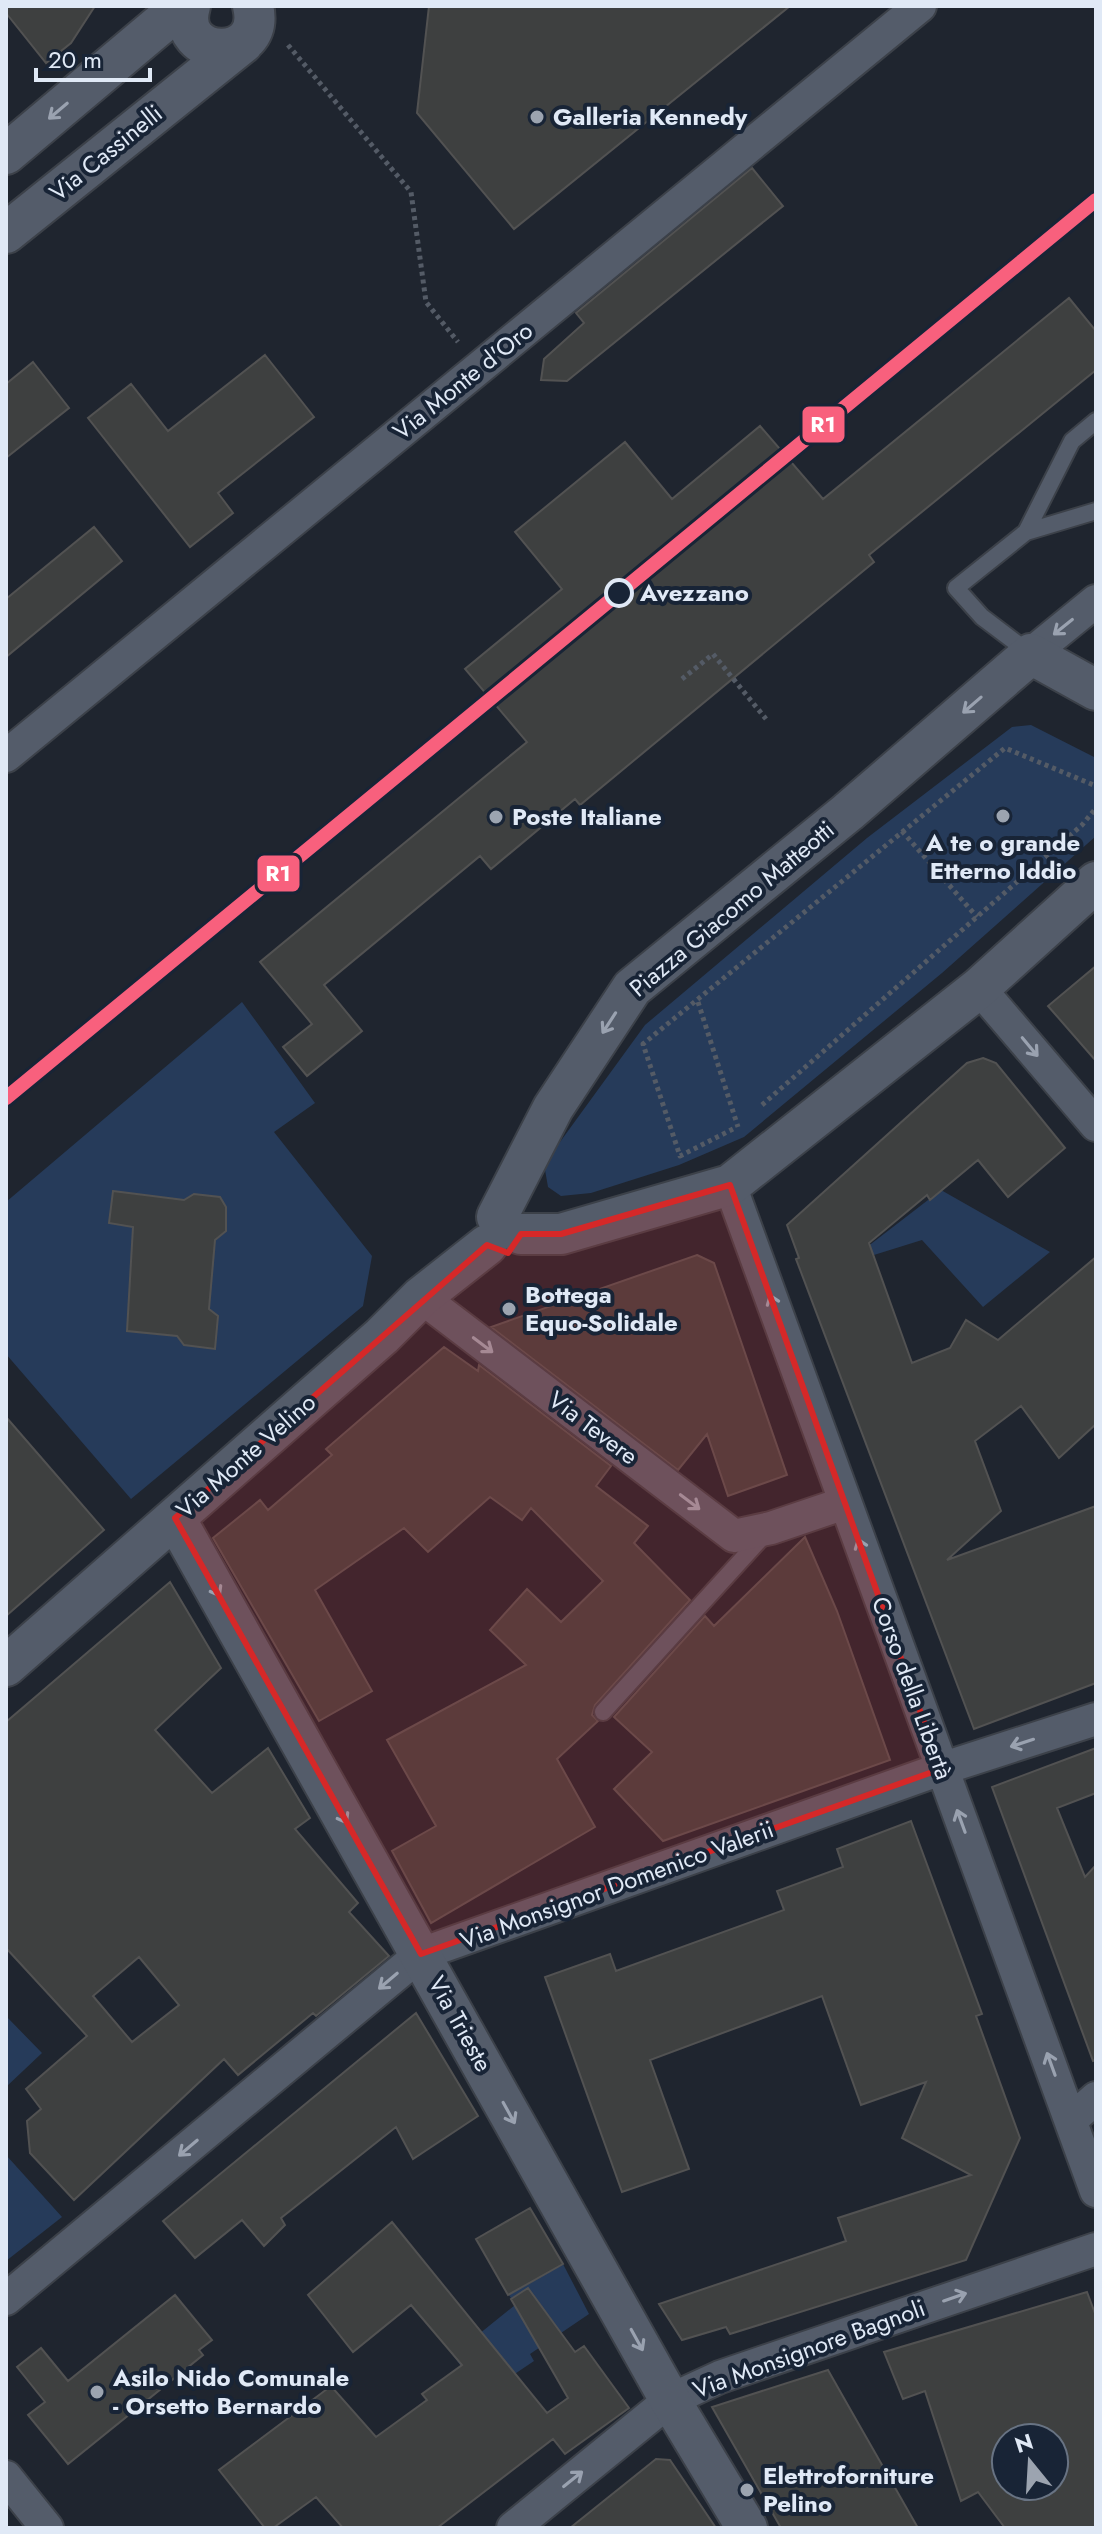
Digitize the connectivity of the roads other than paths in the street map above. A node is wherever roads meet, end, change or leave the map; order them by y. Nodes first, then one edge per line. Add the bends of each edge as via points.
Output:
1 (182, 6) edge
2 (190, 6) edge
3 (914, 8) edge
4 (259, 17) edge
5 (6, 154) edge
6 (6, 233) edge
7 (1096, 421) edge
8 (1096, 511) edge
9 (1026, 532) junction
10 (1096, 601) edge
11 (1031, 654) junction
12 (1096, 690) edge
13 (6, 756) edge
14 (1096, 882) edge
15 (979, 988) junction
16 (1096, 1125) edge
17 (730, 1185) junction
18 (501, 1232) junction
19 (421, 1297) junction
20 (845, 1503) junction
21 (175, 1518) junction
22 (771, 1528) junction
23 (6, 1666) edge
24 (603, 1712) dead end
25 (1096, 1719) edge
26 (941, 1769) junction
27 (421, 1954) junction
28 (1096, 2098) edge
29 (1071, 2120) junction
30 (1096, 2191) edge
31 (1096, 2249) edge
32 (6, 2299) edge
33 (670, 2400) junction
34 (6, 2477) edge
35 (47, 2528) edge
36 (513, 2528) edge
37 (747, 2528) edge

1 -> 5 street
2 - 4 street via 192,33 221,50
3 - 13 street, Via Monte d'Oro
4 - 6 street, Via Cassinelli
7 - 9 lane via 1072,441
8 - 9 lane
9 - 11 lane via 956,588 982,617
10 -> 11 street
11 - 12 street
11 -> 18 street, Piazza Giacomo Matteotti via 632,988 553,1108
14 - 15 street
15 -> 16 street
15 - 17 street
17 - 18 street via 561,1234
20 -> 17 street, Corso della Libertà
18 - 19 street, Via Monte Velino
19 - 21 street, Via Monte Velino
19 -> 22 street, Via Tevere via 734,1536
20 - 22 street, Via Tevere
26 -> 20 street, Corso della Libertà
21 - 23 street, Via Monte Velino
21 -> 27 street, Via Trieste
22 - 24 lane, Via Tevere
25 -> 26 street, Via Monsignor Domenico Valerii
26 - 27 street, Via Monsignor Domenico Valerii
29 -> 26 street, Corso della Libertà
27 -> 32 street, Via Monsignor Domenico Valerii
27 -> 33 street, Via Trieste
28 - 29 street
29 - 30 street, Corso della Libertà
33 -> 31 street, Via Monsignore Bagnoli via 720,2377
36 -> 33 street, Via Monsignore Bagnoli
33 - 37 street, Via Trieste
34 - 35 street

